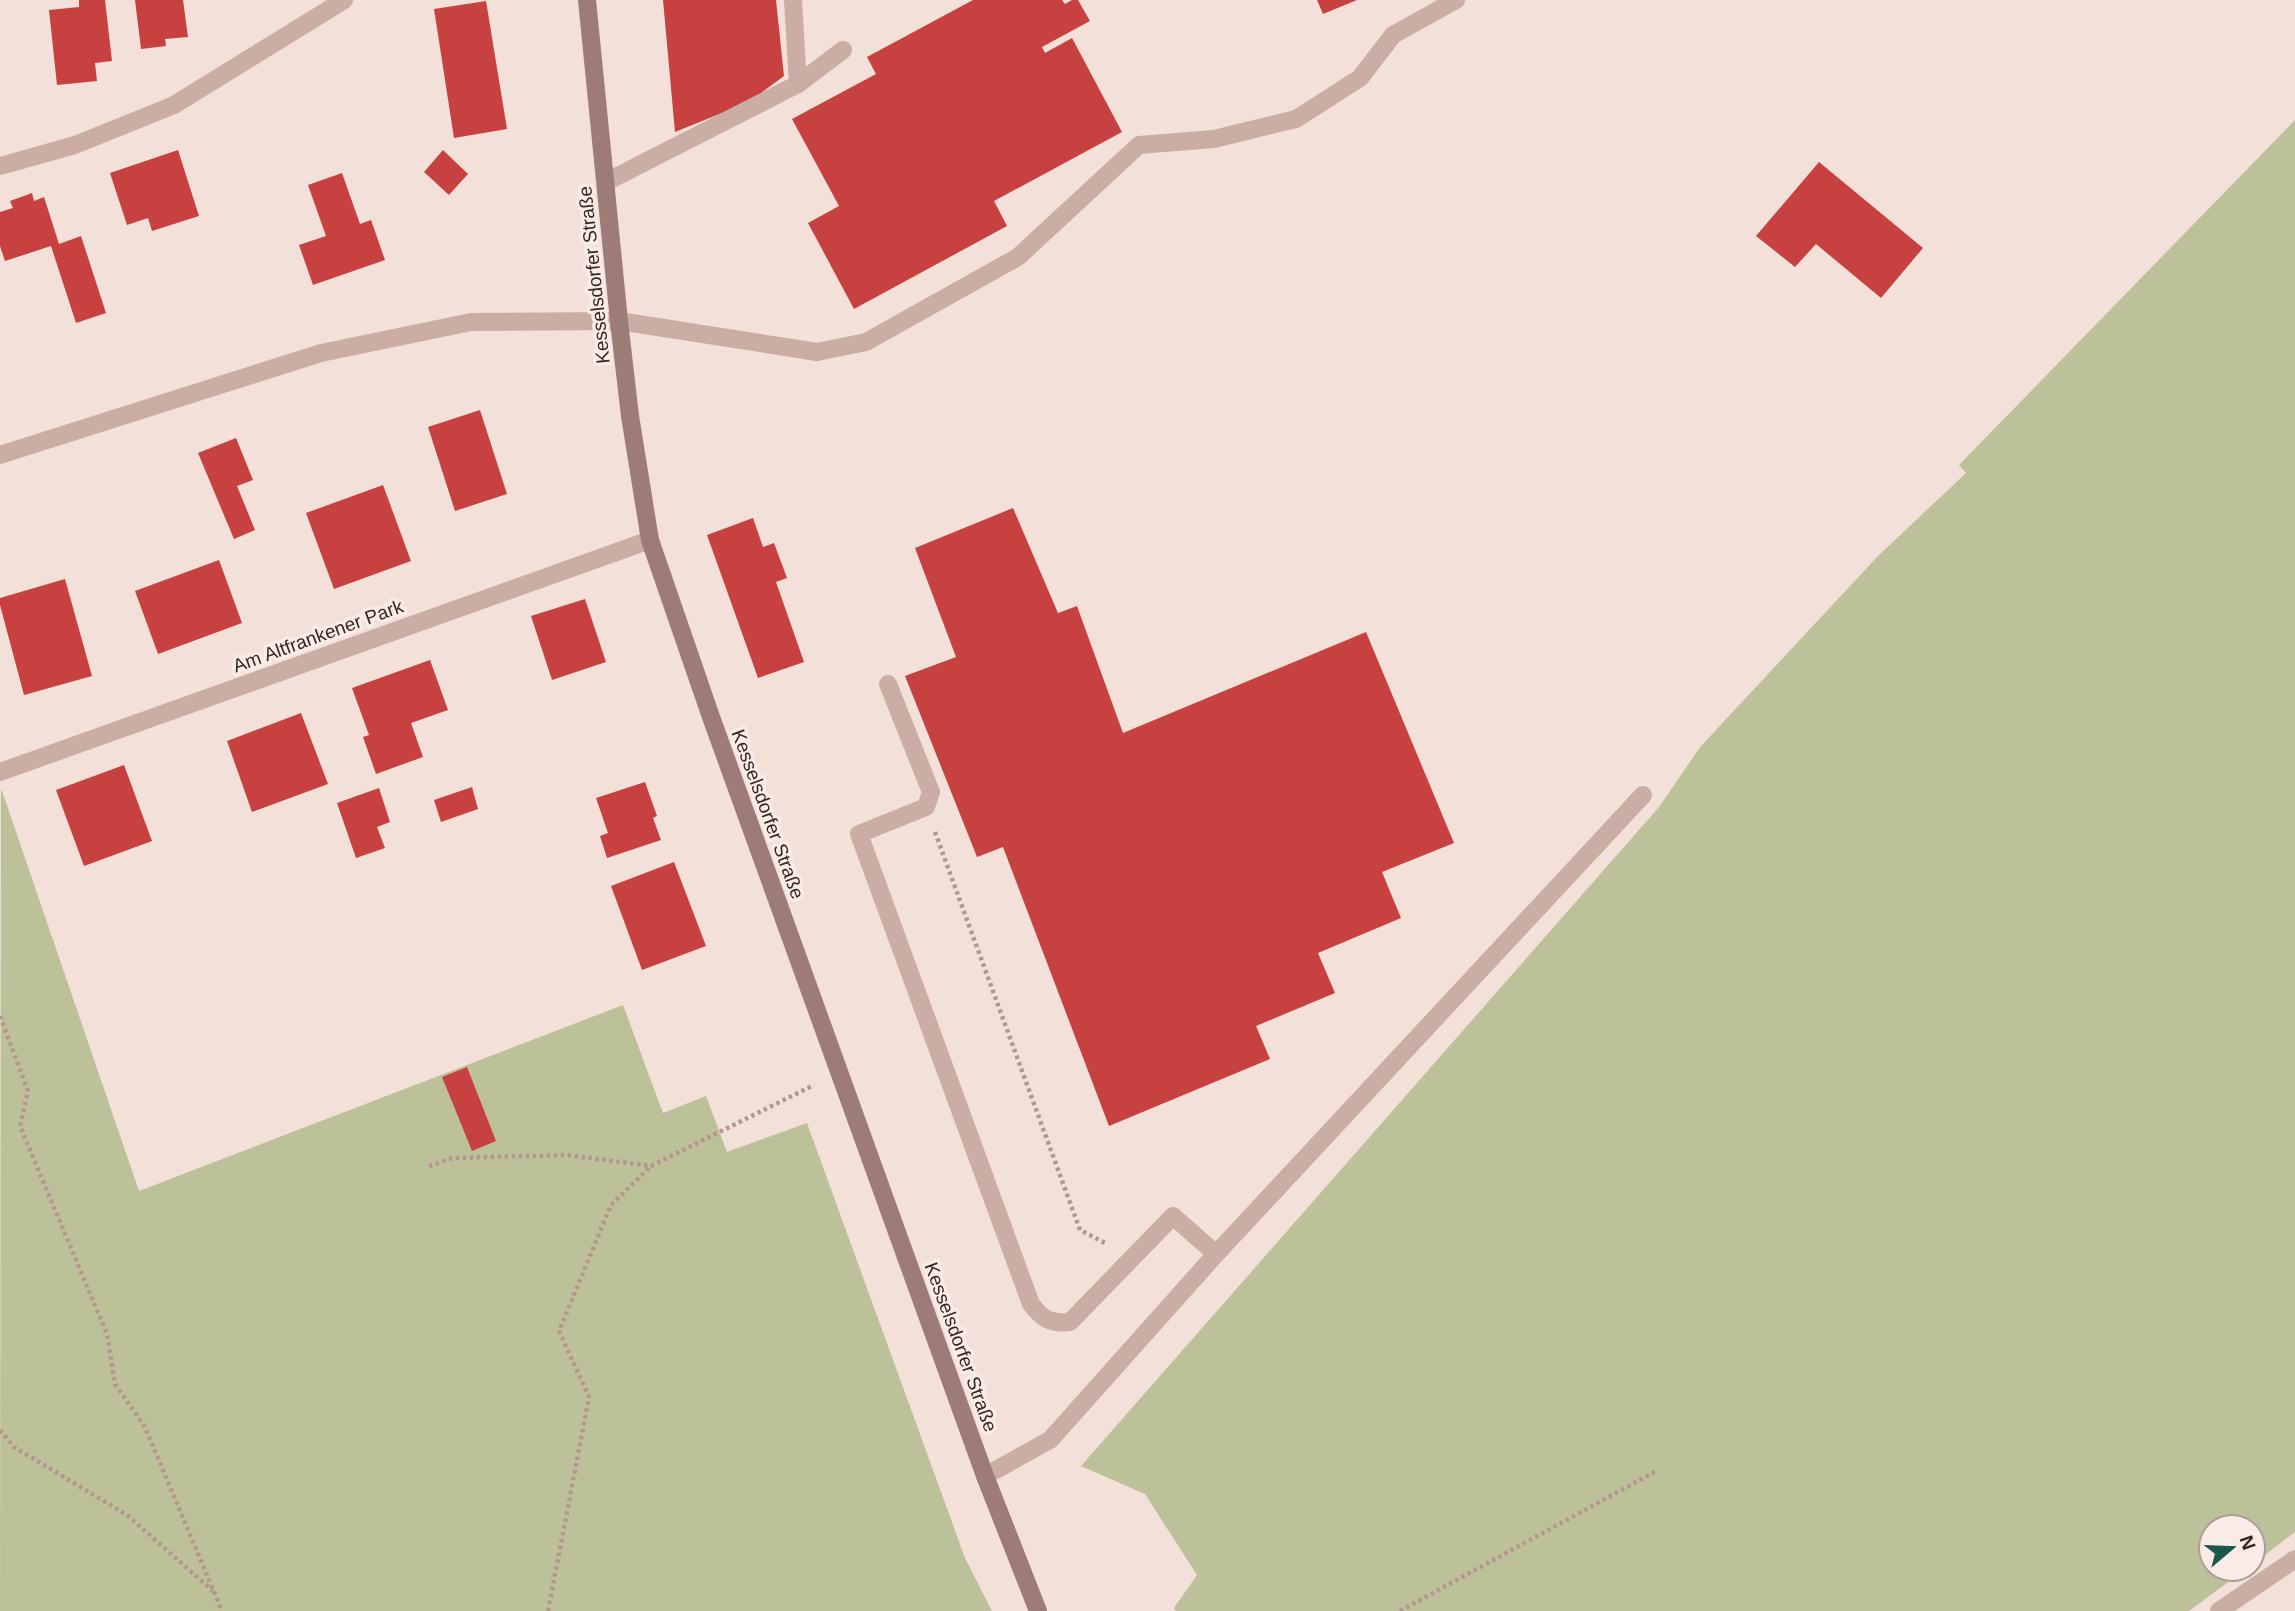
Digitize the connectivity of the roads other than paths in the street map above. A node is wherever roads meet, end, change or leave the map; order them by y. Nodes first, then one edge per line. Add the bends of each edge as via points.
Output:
1 (344, 0) edge
2 (586, 0) edge
3 (793, 0) edge
4 (1456, 0) edge
5 (843, 50) dead end
6 (798, 84) junction
7 (0, 166) edge
8 (606, 182) junction
9 (619, 321) junction
10 (0, 455) edge
11 (650, 540) junction
12 (888, 684) dead end
13 (0, 772) edge
14 (1643, 795) dead end
15 (1216, 1254) junction
16 (985, 1476) junction
17 (2295, 1559) edge
18 (1038, 1611) edge
19 (2219, 1611) edge

1 - 7 street via 174,105 75,145
2 - 8 main road, Kesselsdorfer Straße
3 - 6 street
4 - 9 street via 1393,35 1360,78 1296,119 1214,139 1139,145 1018,257 866,342 817,352
5 - 6 street
6 - 8 street
8 - 9 main road, Kesselsdorfer Straße
9 - 10 street via 471,322 321,353
9 - 11 main road, Kesselsdorfer Straße
11 - 13 street, Am Altfrankener Park
11 - 16 main road, Kesselsdorfer Straße
12 - 15 street via 931,792 926,807 859,834 1031,1304 1054,1324 1070,1322 1173,1216
14 - 15 street
15 - 16 street via 1050,1440
16 - 18 main road, Kesselsdorfer Straße
17 - 19 street

